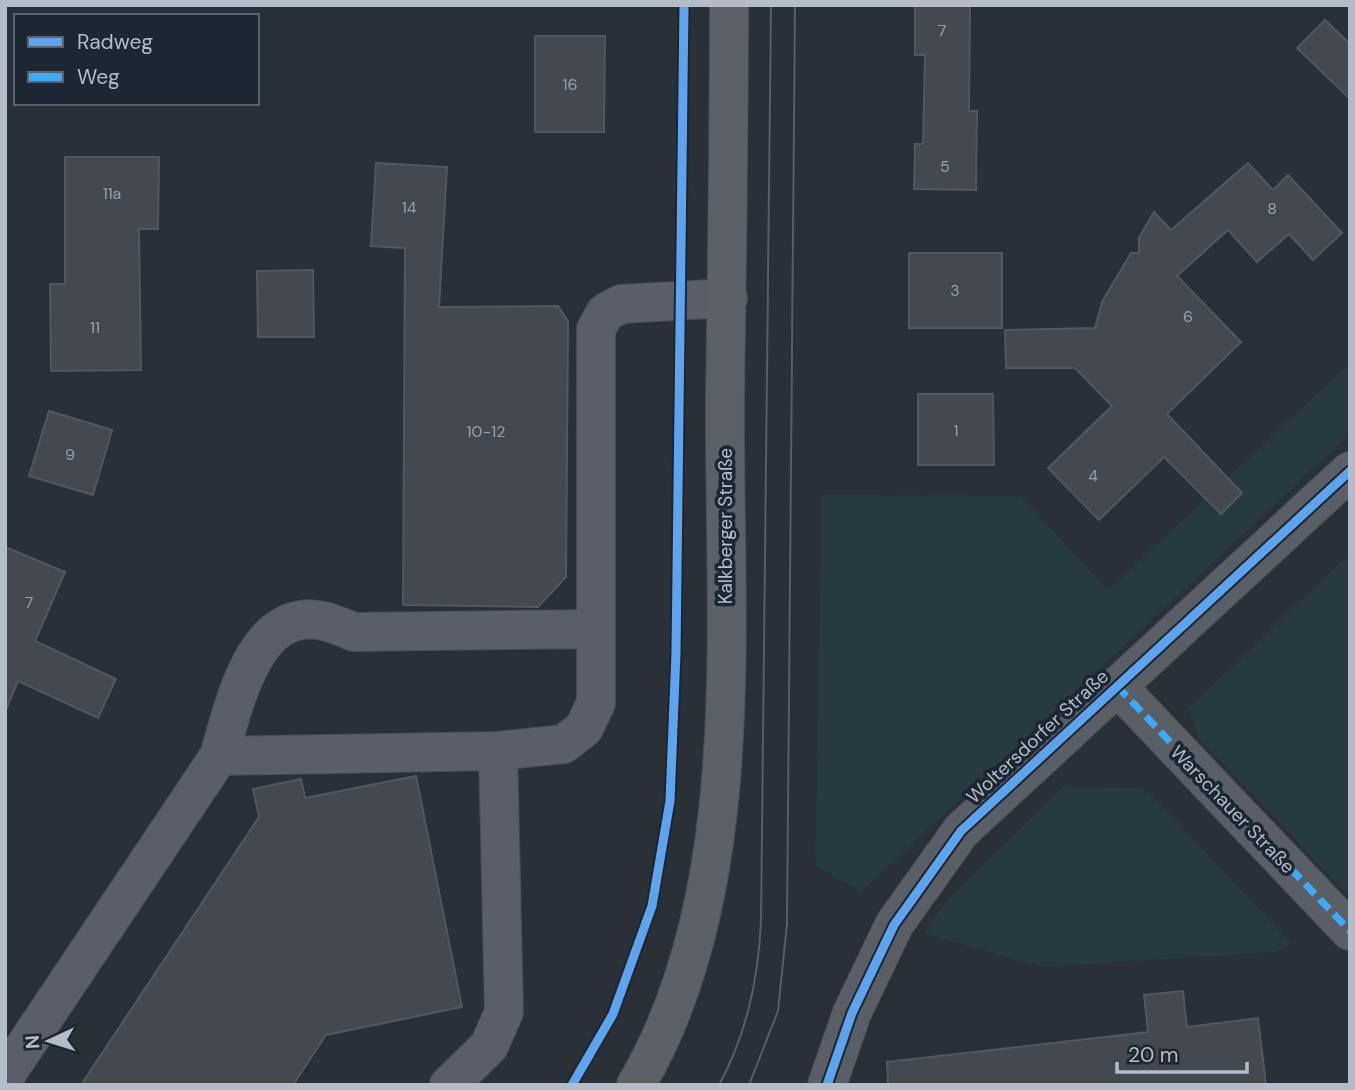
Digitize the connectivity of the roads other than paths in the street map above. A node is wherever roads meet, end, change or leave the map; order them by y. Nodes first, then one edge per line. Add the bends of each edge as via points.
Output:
1 (729, 5) edge
2 (728, 298) junction
3 (1350, 471) edge
4 (596, 629) junction
5 (1116, 686) junction
6 (498, 751) junction
7 (219, 756) junction
8 (1350, 931) edge
9 (5, 1076) edge
10 (449, 1085) edge
11 (636, 1085) edge
12 (827, 1085) edge

1 - 2 main road, Kalkberger Straße
2 - 4 street via 621,304 605,313 596,329
2 - 11 main road, Kalkberger Straße via 725,686 718,803 703,905 688,964 660,1039
3 - 5 street, Woltersdorfer Straße
4 - 6 street via 596,703 584,728 564,744
4 - 7 street via 354,632 321,620 296,622 276,632 249,666
5 - 8 street, Warschauer Straße
5 - 12 street, Woltersdorfer Straße via 961,831 894,925 852,1013
6 - 7 street
6 - 10 street via 504,1012 489,1046
7 - 9 street

